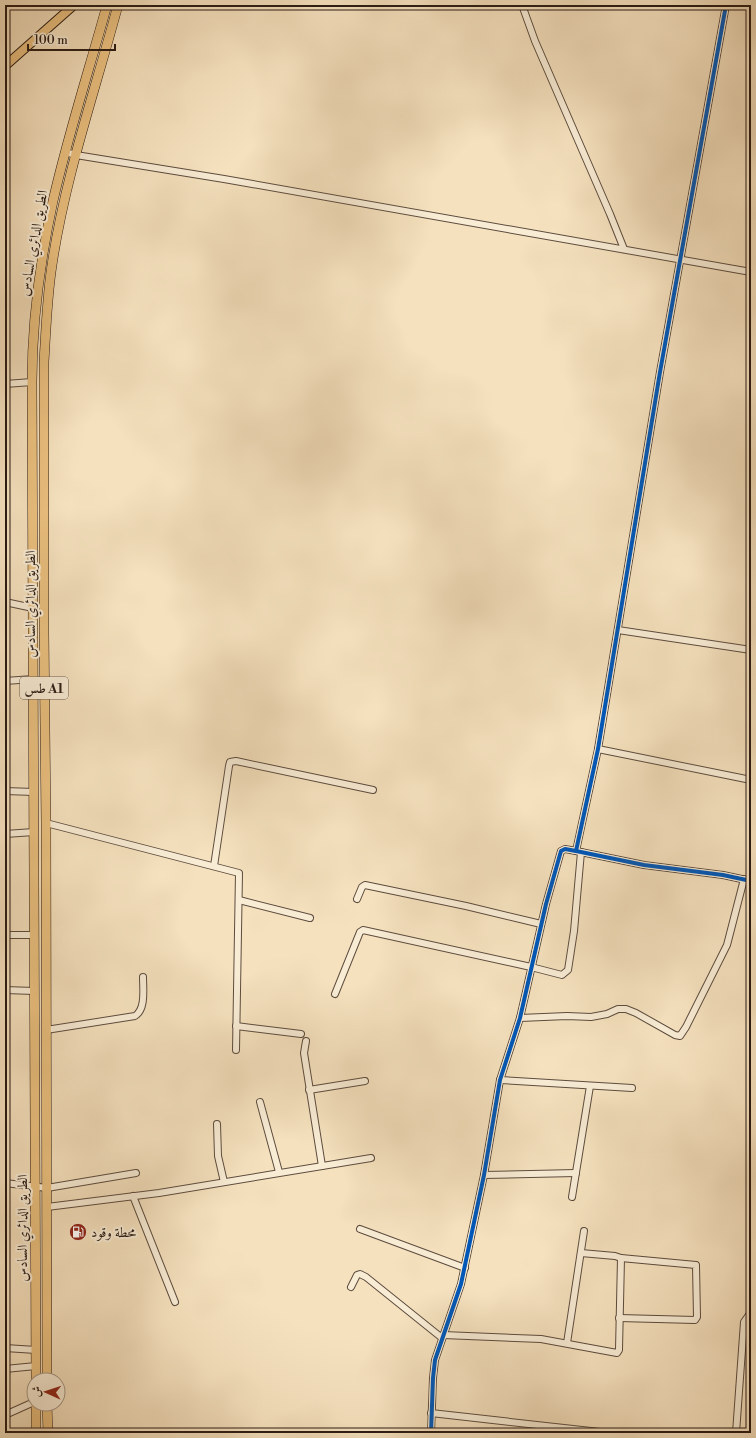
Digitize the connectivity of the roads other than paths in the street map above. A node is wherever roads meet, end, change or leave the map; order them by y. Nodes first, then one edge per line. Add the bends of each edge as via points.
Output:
1 (74, 5) edge
2 (107, 5) edge
3 (118, 5) edge
4 (522, 5) edge
5 (726, 5) edge
6 (5, 66) edge
7 (66, 152) junction
8 (76, 155) junction
9 (44, 247) junction
10 (55, 249) junction
11 (624, 250) junction
12 (680, 260) junction
13 (751, 272) edge
14 (32, 361) junction
15 (44, 362) junction
16 (32, 382) junction
17 (5, 384) edge
18 (5, 602) edge
19 (33, 608) junction
20 (618, 630) junction
21 (751, 650) edge
22 (33, 679) junction
23 (5, 681) edge
24 (598, 749) junction
25 (751, 780) edge
26 (373, 790) dead end
27 (5, 791) edge
28 (34, 792) junction
29 (46, 823) junction
30 (34, 832) junction
31 (5, 834) edge
32 (34, 845) junction
33 (46, 845) junction
34 (578, 851) junction
35 (214, 866) junction
36 (744, 879) junction
37 (751, 881) edge
38 (357, 899) dead end
39 (239, 900) junction
40 (310, 918) dead end
41 (541, 924) junction
42 (5, 935) edge
43 (34, 935) junction
44 (531, 967) junction
45 (143, 977) dead end
46 (5, 990) edge
47 (34, 991) junction
48 (335, 994) dead end
49 (520, 1018) junction
50 (236, 1026) junction
51 (46, 1030) junction
52 (301, 1034) dead end
53 (306, 1041) dead end
54 (236, 1050) dead end
55 (500, 1080) junction
56 (364, 1081) dead end
57 (590, 1086) junction
58 (632, 1088) dead end
59 (309, 1090) junction
60 (260, 1102) dead end
61 (217, 1124) dead end
62 (371, 1158) dead end
63 (322, 1166) junction
64 (279, 1172) junction
65 (136, 1173) dead end
66 (576, 1173) junction
67 (484, 1175) junction
68 (224, 1182) junction
69 (5, 1183) edge
70 (36, 1186) junction
71 (47, 1188) junction
72 (133, 1196) junction
73 (572, 1197) dead end
74 (47, 1206) junction
75 (360, 1229) dead end
76 (584, 1231) dead end
77 (581, 1253) junction
78 (621, 1258) junction
79 (465, 1268) junction
80 (351, 1287) dead end
81 (175, 1302) dead end
82 (751, 1312) edge
83 (619, 1318) junction
84 (443, 1336) junction
85 (567, 1343) junction
86 (5, 1348) edge
87 (36, 1350) junction
88 (36, 1366) junction
89 (5, 1369) edge
90 (36, 1372) edge
91 (48, 1372) edge
92 (26, 1407) edge
93 (35, 1412) edge
94 (48, 1412) edge
95 (432, 1413) junction
96 (5, 1415) edge
97 (36, 1433) edge
98 (48, 1433) edge
99 (431, 1433) edge
100 (609, 1433) edge
101 (736, 1433) edge

1 - 6 main road
2 - 7 highway, الطريق الدائري السادس / طس A1
3 - 8 highway, الطريق الدائري السادس / طس A1
4 - 11 street
5 - 12 street
7 - 8 street
7 - 9 highway, الطريق الدائري السادس / طس A1
8 - 10 highway, الطريق الدائري السادس / طس A1
8 - 11 street via 224,178
9 - 10 highway
9 - 14 highway, الطريق الدائري السادس / طس A1 via 36,300
10 - 15 highway, الطريق الدائري السادس / طس A1 via 46,318
11 - 12 street
12 - 13 street
12 - 20 street
14 - 15 highway
14 - 16 highway, الطريق الدائري السادس / طس A1
15 - 29 highway, الطريق الدائري السادس / طس A1
16 - 17 street
16 - 19 highway, الطريق الدائري السادس / طس A1
18 - 19 street
19 - 22 highway, الطريق الدائري السادس / طس A1
20 - 21 street
20 - 24 street
22 - 23 street
22 - 28 highway, الطريق الدائري السادس / طس A1
24 - 25 street
24 - 34 street
26 - 35 street via 230,762
27 - 28 street
28 - 30 highway, الطريق الدائري السادس / طس A1
29 - 33 highway, الطريق الدائري السادس / طس A1
29 - 35 street
30 - 31 street
30 - 32 highway, الطريق الدائري السادس / طس A1
32 - 33 highway
32 - 43 highway, الطريق الدائري السادس / طس A1
33 - 51 highway, الطريق الدائري السادس / طس A1
34 - 36 street via 644,865
34 - 41 street via 561,851
34 - 44 street via 574,931 568,970 562,975
35 - 39 street via 239,873
36 - 37 street
36 - 49 street via 727,945 680,1036 626,1009 591,1017
38 - 41 street via 365,885
39 - 40 street
39 - 50 street
41 - 44 street
42 - 43 street
43 - 47 highway, الطريق الدائري السادس / طس A1
44 - 48 street via 363,930
44 - 49 street
45 - 51 street via 142,1008 135,1016
46 - 47 street
47 - 70 highway, الطريق الدائري السادس / طس A1
49 - 55 street
50 - 52 street
50 - 54 street
51 - 71 highway, الطريق الدائري السادس / طس A1
53 - 59 street via 304,1053
55 - 57 street
55 - 67 street
56 - 59 street
57 - 58 street
57 - 66 street
59 - 63 street
60 - 64 street
61 - 68 street via 218,1156
62 - 63 street
63 - 64 street
64 - 68 street
65 - 71 street
66 - 67 street
66 - 73 street
67 - 79 street
68 - 72 street
69 - 70 street
70 - 71 street
70 - 87 highway, الطريق الدائري السادس / طس A1
71 - 74 highway, الطريق الدائري السادس / طس A1
72 - 74 street
72 - 81 street
74 - 91 highway, الطريق الدائري السادس / طس A1
75 - 79 street
76 - 77 street
77 - 78 street
77 - 85 street
78 - 83 street
78 - 83 street via 696,1265 697,1317 691,1321
79 - 84 street via 458,1298
80 - 84 street via 357,1275 366,1277
82 - 101 street via 744,1322
83 - 85 street via 617,1353
84 - 85 street via 541,1339
84 - 95 street via 434,1368
86 - 87 street
87 - 88 highway, الطريق الدائري السادس / طس A1
88 - 89 street
88 - 90 highway, الطريق الدائري السادس / طس A1
92 - 96 street
93 - 97 highway
94 - 98 highway
95 - 99 street
95 - 100 street

